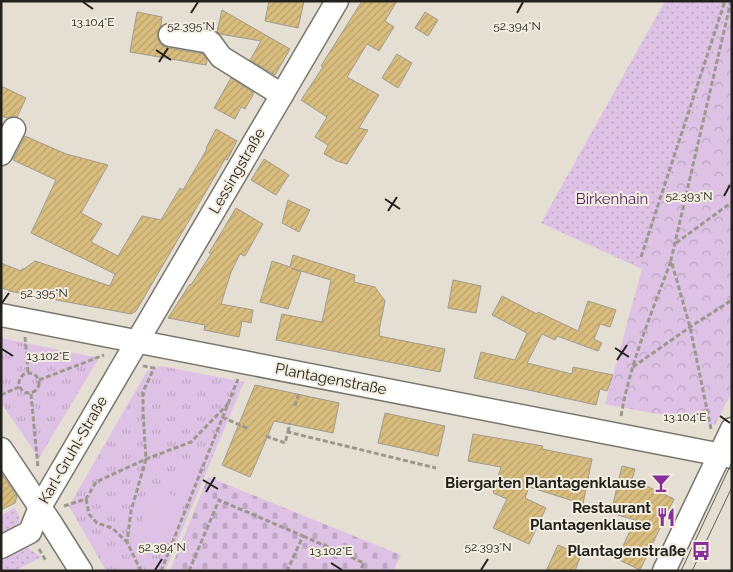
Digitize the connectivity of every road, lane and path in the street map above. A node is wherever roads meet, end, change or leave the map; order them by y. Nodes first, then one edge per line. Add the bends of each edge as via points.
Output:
1 (337, 1) edge
2 (725, 1) edge
3 (731, 1) edge
4 (170, 35) dead end
5 (282, 95) junction
6 (14, 129) dead end
7 (1, 154) edge
8 (732, 202) edge
9 (675, 243) junction
10 (641, 257) dead end
11 (671, 260) junction
12 (732, 300) edge
13 (1, 315) edge
14 (24, 319) junction
15 (690, 327) junction
16 (137, 342) junction
17 (126, 361) junction
18 (245, 363) junction
19 (632, 368) junction
20 (28, 373) junction
21 (39, 380) junction
22 (19, 387) junction
23 (31, 394) junction
24 (1, 395) edge
25 (228, 404) junction
26 (222, 417) junction
27 (290, 423) dead end
28 (249, 429) dead end
29 (288, 432) junction
30 (618, 435) junction
31 (266, 436) dead end
32 (728, 444) edge
33 (1, 449) edge
34 (146, 459) junction
35 (436, 468) dead end
36 (39, 475) dead end
37 (86, 499) junction
38 (64, 505) dead end
39 (40, 507) junction
40 (303, 536) junction
41 (127, 542) junction
42 (1, 547) edge
43 (81, 571) edge
44 (141, 571) edge
45 (161, 571) edge
46 (189, 571) edge
47 (287, 571) edge
48 (360, 571) edge
49 (664, 571) edge

1 - 5 street, Lessingstraße
2 - 10 path
3 - 9 path
4 - 5 street via 210,42 221,57
5 - 16 street, Lessingstraße
6 - 7 street
8 - 9 path
9 - 11 path
11 - 15 path
11 - 19 path
12 - 15 path
13 - 14 street, Plantagenstraße
14 - 16 street, Plantagenstraße
14 - 20 path
15 - 19 path
15 - 32 path via 712,432
16 - 17 street, Karl-Gruhl-Straße
16 - 18 street, Plantagenstraße
17 - 21 path via 106,355
17 - 34 path via 154,368 143,392
17 - 39 street, Karl-Gruhl-Straße
18 - 25 path
18 - 30 street, Plantagenstraße
19 - 30 path
20 - 21 path
20 - 22 path via 20,380
21 - 23 path via 39,386
22 - 23 path
22 - 24 path
23 - 36 path
25 - 26 path
25 - 34 path via 191,442
26 - 28 path
26 - 45 path
27 - 29 path
29 - 31 path via 285,443
29 - 35 path
30 - 32 street, Plantagenstraße
32 - 49 street
33 - 39 street
34 - 37 path via 96,482
34 - 41 path via 131,511
37 - 38 path
37 - 41 path via 90,514 97,523 112,528
39 - 42 street, Karl-Gruhl-Straße via 30,532
39 - 43 street
40 - 46 path via 218,500
40 - 47 path
40 - 48 path via 364,563
41 - 44 path

